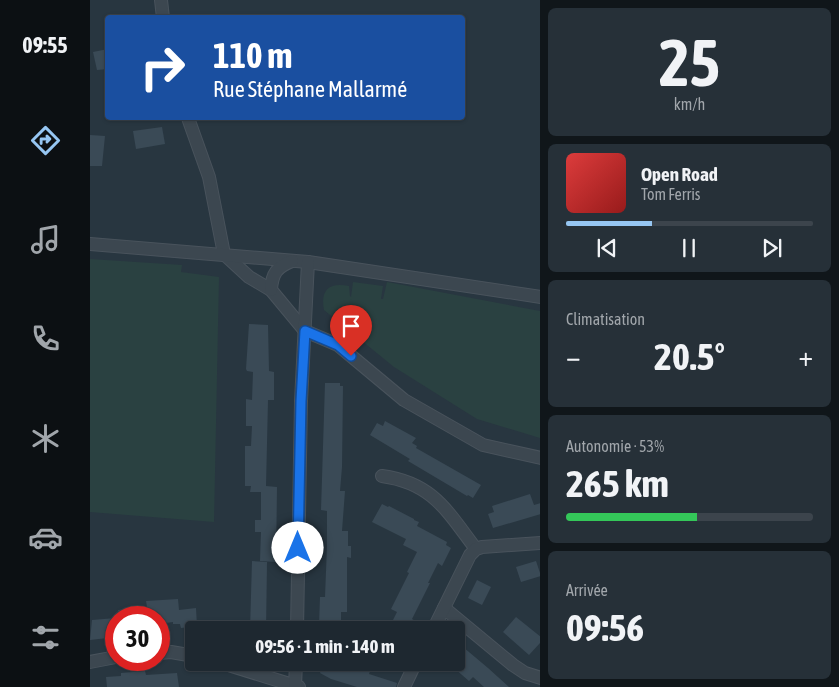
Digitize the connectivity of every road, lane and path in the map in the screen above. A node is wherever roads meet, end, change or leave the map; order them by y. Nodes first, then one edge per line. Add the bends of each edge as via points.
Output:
1 (161, 0) edge
2 (164, 15) edge
3 (189, 120) edge
4 (90, 244) edge
5 (224, 254) junction
6 (292, 261) junction
7 (308, 262) junction
8 (271, 290) junction
9 (540, 297) edge
10 (305, 331) junction
11 (540, 458) edge
12 (382, 476) dead end
13 (540, 543) edge
14 (476, 549) junction
15 (444, 608) junction
16 (297, 621) edge
17 (438, 621) edge
18 (170, 652) edge
19 (185, 654) edge
20 (105, 659) edge
21 (90, 662) edge
22 (248, 671) edge
23 (296, 671) edge
24 (412, 671) edge
25 (540, 678) edge
26 (296, 686) edge
27 (404, 687) edge

1 - 2 street
3 - 5 street via 209,177
4 - 5 street
5 - 6 street
5 - 8 street via 249,277
6 - 7 street
6 - 8 street via 280,266
7 - 9 street
7 - 10 street
8 - 10 street
10 - 11 street via 338,345 404,400 483,445
10 - 16 street
12 - 14 street via 408,482 434,497
13 - 14 street
14 - 15 street
15 - 17 street
15 - 25 street via 513,665
18 - 19 street
20 - 21 street
22 - 26 street
23 - 26 street
24 - 27 street

